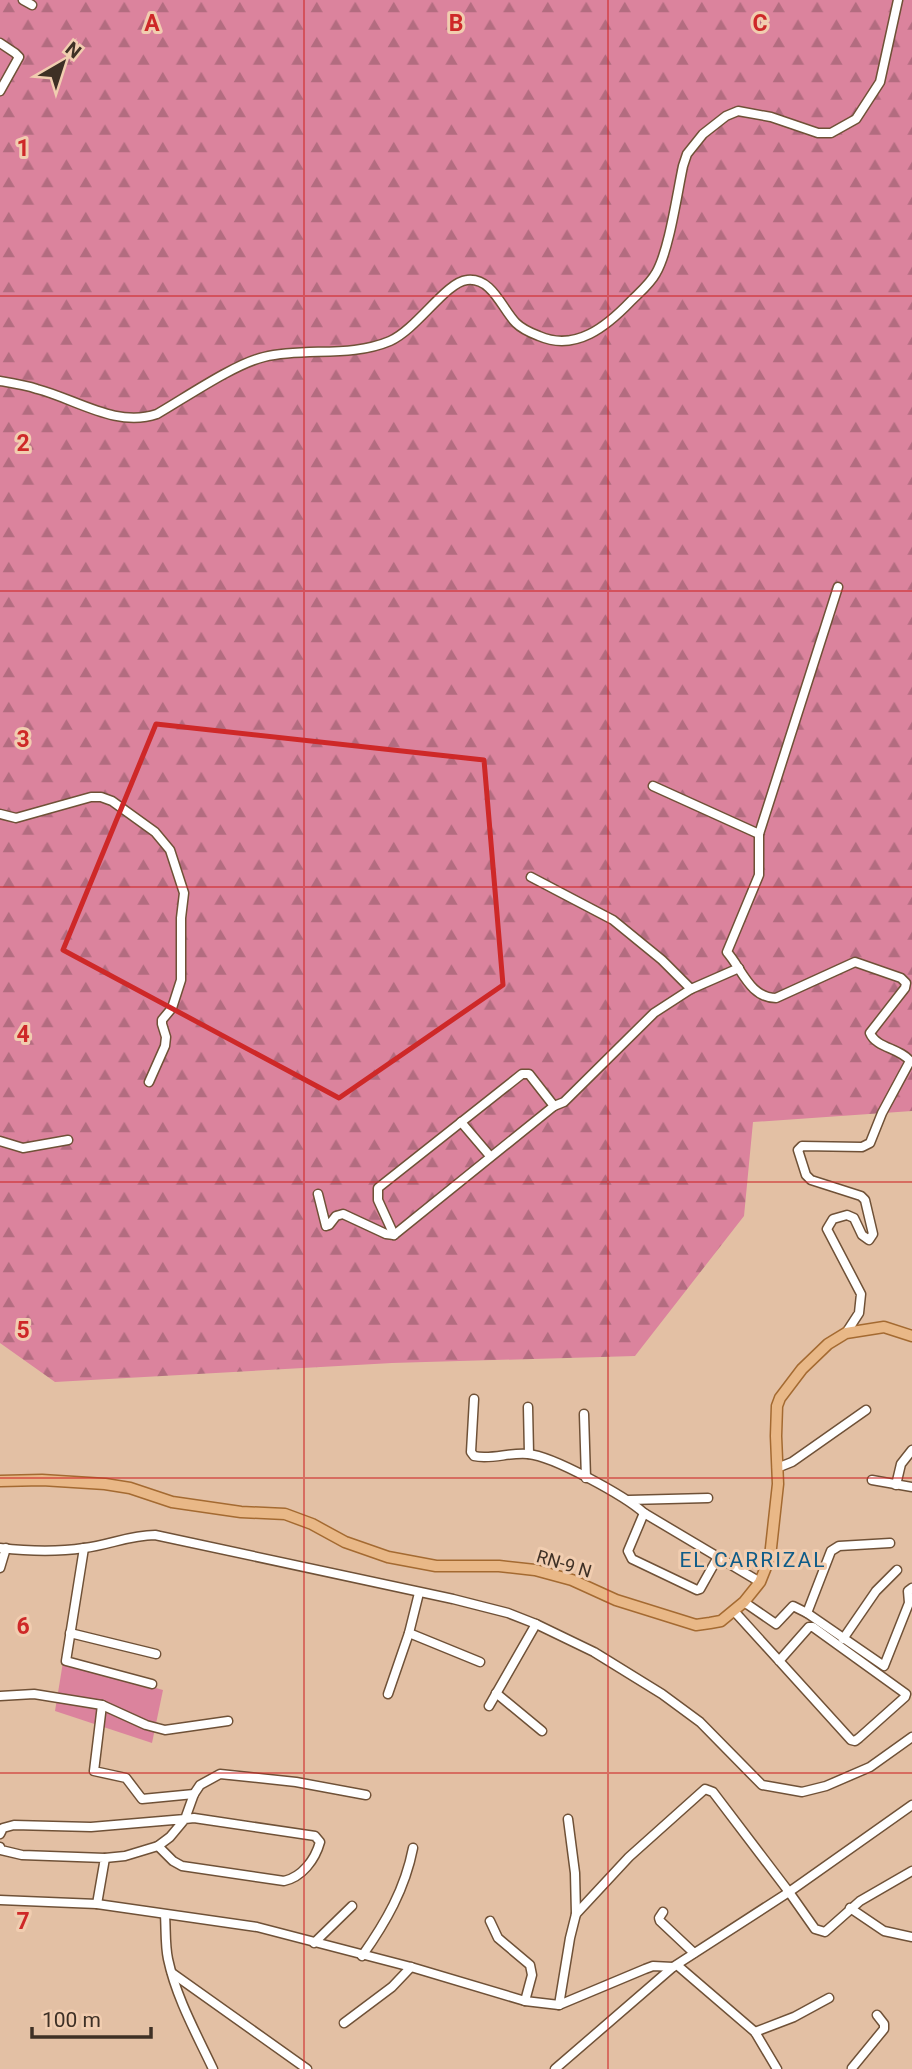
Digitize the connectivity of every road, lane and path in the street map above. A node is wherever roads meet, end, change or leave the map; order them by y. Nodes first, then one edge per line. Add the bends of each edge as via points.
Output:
1 (23, 0) edge
2 (898, 0) edge
3 (32, 5) dead end
4 (0, 43) edge
5 (0, 91) edge
6 (0, 381) edge
7 (838, 587) dead end
8 (653, 786) dead end
9 (0, 814) edge
10 (760, 834) junction
11 (531, 877) dead end
12 (739, 968) junction
13 (691, 989) junction
14 (149, 1082) dead end
15 (554, 1106) junction
16 (461, 1122) junction
17 (68, 1140) dead end
18 (0, 1141) edge
19 (490, 1156) junction
20 (318, 1194) dead end
21 (394, 1235) junction
22 (846, 1333) junction
23 (912, 1336) edge
24 (474, 1399) dead end
25 (528, 1408) dead end
26 (866, 1410) dead end
27 (584, 1414) dead end
28 (912, 1450) edge
29 (529, 1454) junction
30 (777, 1468) junction
31 (586, 1478) junction
32 (872, 1480) dead end
33 (0, 1481) edge
34 (896, 1485) junction
35 (912, 1487) edge
36 (708, 1498) dead end
37 (629, 1500) junction
38 (644, 1513) junction
39 (890, 1543) dead end
40 (3, 1548) edge
41 (84, 1548) junction
42 (718, 1557) junction
43 (0, 1568) edge
44 (897, 1570) dead end
45 (760, 1582) junction
46 (912, 1588) edge
47 (419, 1593) junction
48 (744, 1602) junction
49 (734, 1611) junction
50 (807, 1613) junction
51 (536, 1624) junction
52 (70, 1633) junction
53 (409, 1633) junction
54 (843, 1639) junction
55 (156, 1654) dead end
56 (779, 1661) junction
57 (480, 1662) dead end
58 (152, 1684) dead end
59 (496, 1693) junction
60 (388, 1694) dead end
61 (0, 1696) edge
62 (102, 1705) junction
63 (489, 1706) dead end
64 (228, 1721) dead end
65 (542, 1731) dead end
66 (912, 1737) edge
67 (194, 1794) junction
68 (366, 1795) dead end
69 (912, 1805) edge
70 (185, 1819) junction
71 (568, 1819) dead end
72 (0, 1834) edge
73 (158, 1846) junction
74 (0, 1847) edge
75 (413, 1848) dead end
76 (105, 1858) junction
77 (912, 1871) edge
78 (789, 1892) junction
79 (0, 1900) edge
80 (97, 1905) junction
81 (352, 1906) dead end
82 (850, 1908) junction
83 (663, 1912) dead end
84 (576, 1914) junction
85 (165, 1915) junction
86 (490, 1920) dead end
87 (912, 1937) edge
88 (314, 1943) junction
89 (694, 1953) junction
90 (362, 1956) junction
91 (675, 1966) junction
92 (411, 1967) junction
93 (172, 1973) junction
94 (829, 1998) dead end
95 (526, 2001) junction
96 (559, 2005) junction
97 (877, 2015) dead end
98 (344, 2023) dead end
99 (754, 2032) junction
100 (213, 2069) edge
101 (307, 2069) edge
102 (555, 2069) edge
103 (777, 2069) edge
104 (852, 2069) edge

1 - 3 street
2 - 6 street via 880,82 856,119 831,133 818,133 738,111 703,134 687,154 656,273 620,312 583,338 564,341 528,331 488,287 471,279 452,286 413,327 386,342 364,349 265,356 145,418 115,415
4 - 5 street via 19,57
7 - 10 street
8 - 10 street
9 - 14 street via 16,818 102,797 155,832 170,850 184,893 181,980 172,1008 162,1020 166,1037
10 - 12 street via 759,875 727,952
11 - 13 street via 613,920
12 - 13 street
12 - 22 street via 765,998 776,998 855,962 906,983 870,1033 873,1040 910,1061 870,1143 862,1147 802,1146 799,1150 811,1180 861,1196 868,1205 873,1234 869,1240 847,1215 833,1219 827,1229 861,1294 859,1313
13 - 15 street via 654,1013 564,1102
15 - 16 street via 526,1073
15 - 19 street
16 - 19 street
16 - 21 street via 378,1188 377,1200
17 - 18 street via 32,1148
19 - 21 street
20 - 21 street via 326,1226 343,1214
22 - 23 main road, RN-9 N via 884,1327
22 - 30 main road, RN-9 N via 802,1369 780,1398
24 - 29 street via 474,1456
25 - 29 street
26 - 30 street
27 - 31 street
28 - 34 street via 901,1464
29 - 31 street
30 - 45 main road, RN-9 N via 773,1544
31 - 37 street
32 - 34 street
33 - 49 main road, RN-9 N via 105,1484 172,1502 285,1514 388,1557 436,1566 535,1570 696,1625 721,1621
34 - 35 street
36 - 37 street
37 - 38 street
38 - 42 street
38 - 42 street via 628,1551 632,1559 697,1590
39 - 50 street via 839,1546 831,1551
40 - 41 street
40 - 43 street
41 - 47 street via 135,1535 155,1535
41 - 52 street
42 - 45 street
44 - 54 street via 876,1591
45 - 48 main road, RN-9 N
46 - 54 street via 884,1666
47 - 51 street
47 - 53 street
48 - 49 main road, RN-9 N
48 - 50 street via 776,1624 791,1606
49 - 56 street
50 - 54 street
51 - 59 street
51 - 66 street via 594,1652 662,1694 700,1722 762,1785 802,1792 826,1786 870,1767
52 - 55 street
52 - 58 street via 66,1661
53 - 57 street
53 - 60 street
56 - 56 street via 850,1740 855,1741 905,1698 906,1694 813,1627
59 - 63 street
59 - 65 street
61 - 62 street via 34,1694
62 - 64 street via 165,1730
62 - 67 street via 94,1771 126,1778 147,1801
67 - 68 street via 220,1774
67 - 70 street
69 - 78 street
70 - 72 street via 91,1827 15,1825 3,1828
70 - 73 street
70 - 73 street via 307,1834 320,1842 312,1861 294,1879 284,1881 182,1866
71 - 84 street
73 - 76 street
74 - 76 street via 22,1855
75 - 90 street via 404,1885
76 - 80 street
77 - 82 street
78 - 82 street via 821,1933
78 - 84 street via 713,1792 705,1789 629,1857
78 - 89 street
79 - 80 street
80 - 85 street
81 - 88 street
82 - 87 street via 884,1931
83 - 89 street via 660,1921
84 - 96 street
85 - 88 street via 257,1927
85 - 93 street
86 - 95 street via 498,1938 530,1965
88 - 90 street
89 - 91 street
90 - 92 street
91 - 96 street via 653,1966
91 - 99 street
91 - 102 street
92 - 95 street
92 - 98 street
93 - 100 street
93 - 101 street
94 - 99 street
95 - 96 street
97 - 104 street via 884,2029
99 - 103 street

